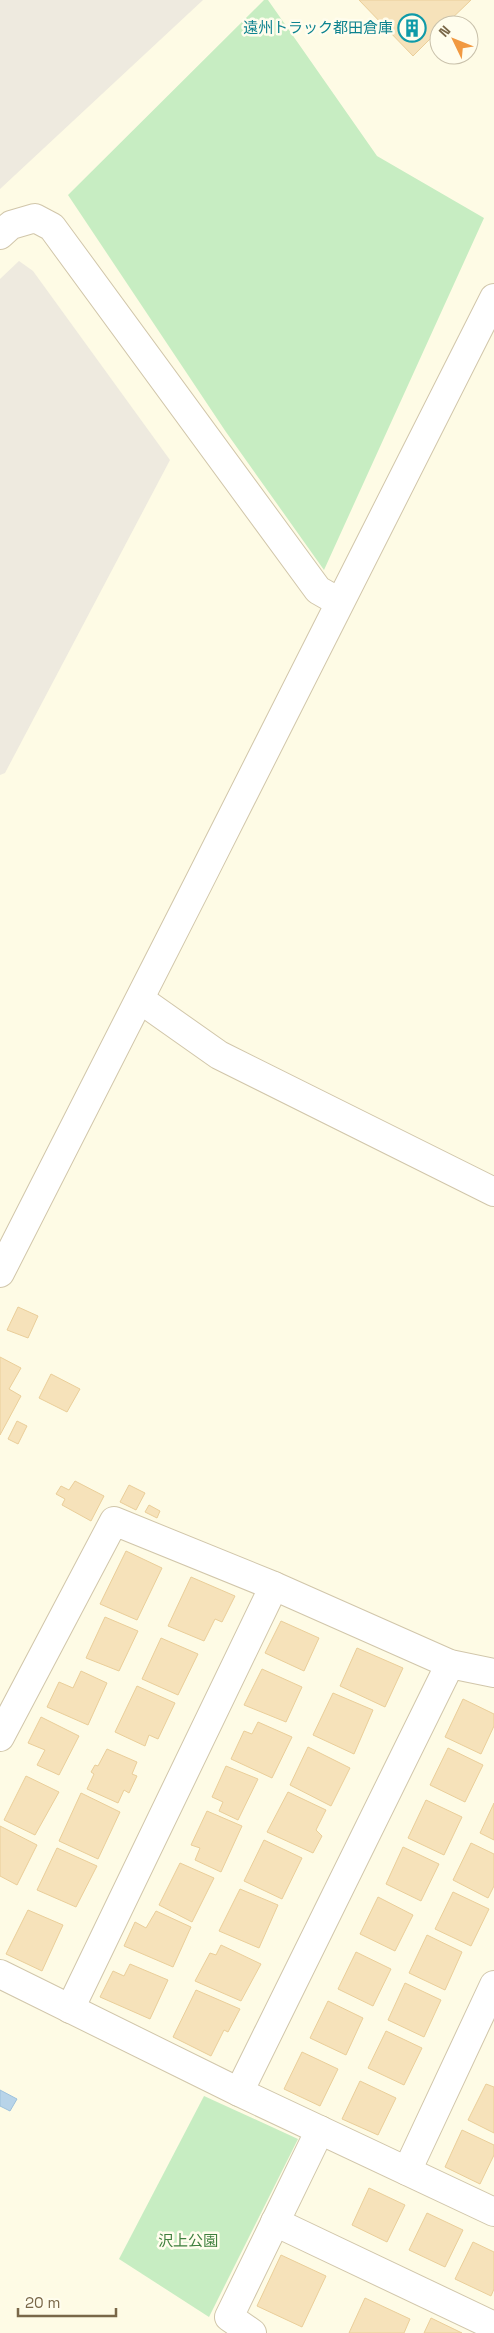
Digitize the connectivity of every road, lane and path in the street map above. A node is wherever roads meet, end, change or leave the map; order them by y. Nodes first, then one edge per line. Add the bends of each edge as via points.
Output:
1 (0, 234) edge
2 (494, 298) edge
3 (339, 602) junction
4 (141, 1000) junction
5 (494, 1192) edge
6 (0, 1273) edge
7 (274, 1586) junction
8 (450, 1664) junction
9 (494, 1673) edge
10 (0, 1737) edge
11 (0, 1974) edge
12 (494, 1985) edge
13 (70, 2009) junction
14 (238, 2092) junction
15 (320, 2130) junction
16 (406, 2171) junction
17 (494, 2212) edge
18 (275, 2222) junction
19 (494, 2326) edge
20 (252, 2333) edge

1 - 3 street via 11,225 36,218 52,227 318,590
2 - 3 street
3 - 4 street
4 - 5 street via 219,1055
4 - 6 street
7 - 8 street
7 - 10 street via 114,1521
7 - 13 street
8 - 9 street
8 - 14 street
11 - 13 street
12 - 16 street
13 - 14 street
14 - 15 street
15 - 16 street
15 - 18 street
16 - 17 street
18 - 19 street
18 - 20 street via 229,2317

